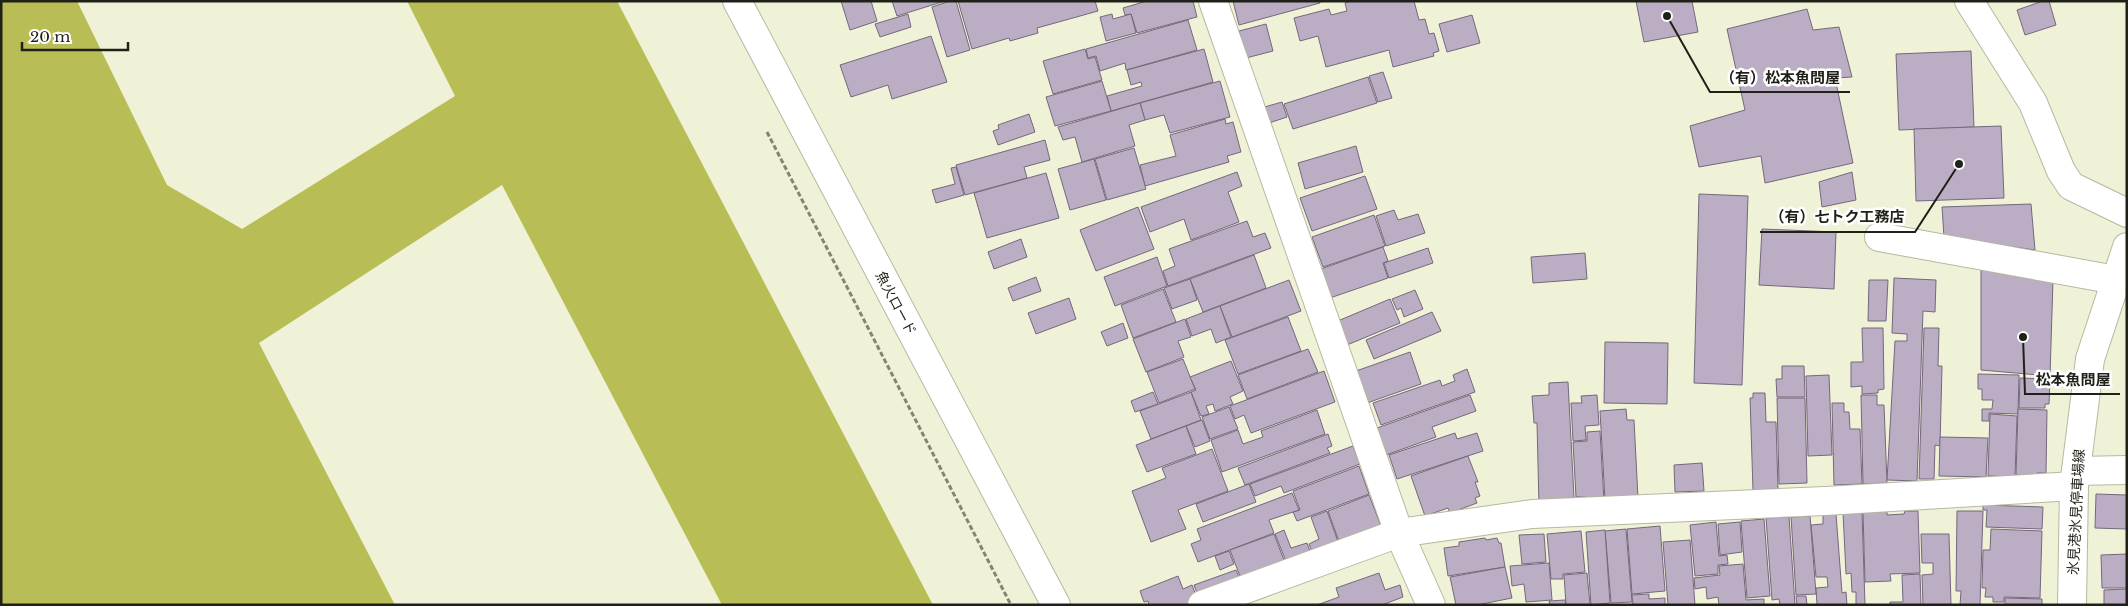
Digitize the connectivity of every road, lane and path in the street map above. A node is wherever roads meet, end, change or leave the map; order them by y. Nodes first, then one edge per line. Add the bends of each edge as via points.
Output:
1 (737, 1) edge
2 (1213, 1) edge
3 (1969, 1) edge
4 (764, 127) dead end
5 (2127, 213) edge
6 (1879, 237) dead end
7 (2127, 247) edge
8 (2116, 280) junction
9 (2127, 470) edge
10 (2075, 478) junction
11 (1400, 533) junction
12 (1011, 605) edge
13 (1056, 605) edge
14 (1202, 605) edge
15 (1431, 605) edge
16 (2072, 605) edge

1 - 13 street, 魚火ロード
2 - 11 street
3 - 5 street via 2034,103 2061,171 2071,186
4 - 12 path
6 - 8 street
7 - 8 street, 氷見港氷見停車場線
8 - 10 street, 氷見港氷見停車場線 via 2090,358
9 - 10 street
10 - 11 street via 1826,501 1532,514
10 - 16 street, 氷見港氷見停車場線
11 - 14 street
11 - 15 street

